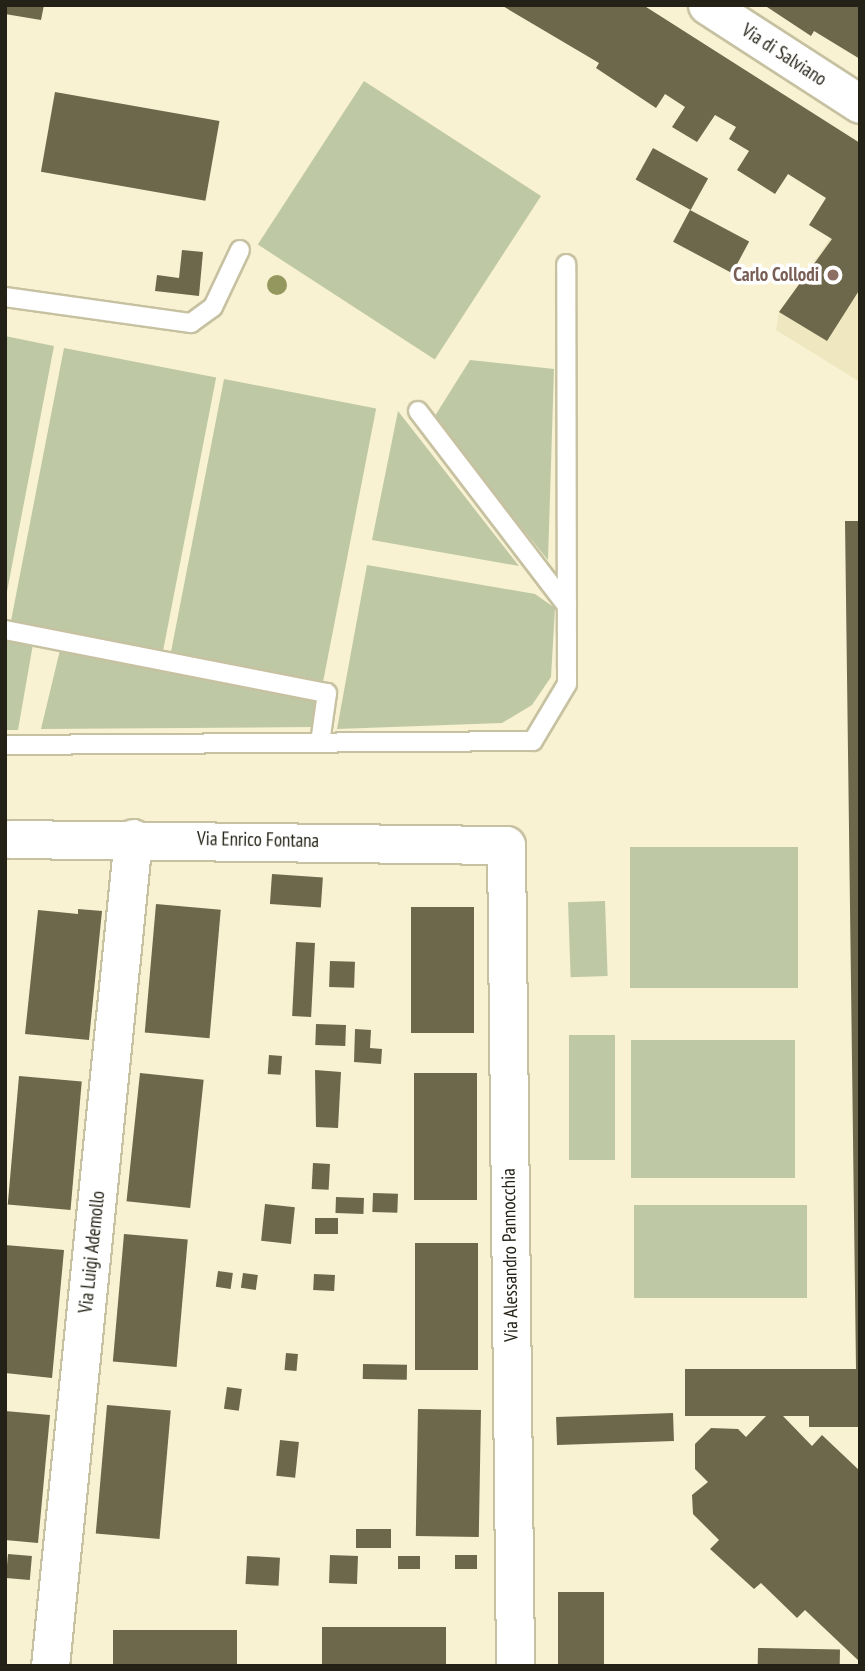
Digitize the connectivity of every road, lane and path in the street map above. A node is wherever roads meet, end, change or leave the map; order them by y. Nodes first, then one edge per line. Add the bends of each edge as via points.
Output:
1 (707, 5) edge
2 (860, 104) edge
3 (240, 250) dead end
4 (566, 264) dead end
5 (5, 297) edge
6 (418, 411) dead end
7 (567, 606) junction
8 (5, 630) edge
9 (320, 743) junction
10 (5, 745) edge
11 (133, 838) junction
12 (10, 839) dead end
13 (506, 845) joint
14 (50, 1666) edge
15 (515, 1666) edge

1 - 2 street, Via di Salviano
3 - 5 lane via 214,307 191,323
4 - 7 lane
6 - 7 lane
7 - 9 lane via 567,684 533,741
8 - 9 lane via 327,694
9 - 10 lane
11 - 12 street, Via Enrico Fontana
11 - 13 street, Via Enrico Fontana
11 - 14 street, Via Luigi Ademollo
13 - 15 street, Via Alessandro Pannocchia

